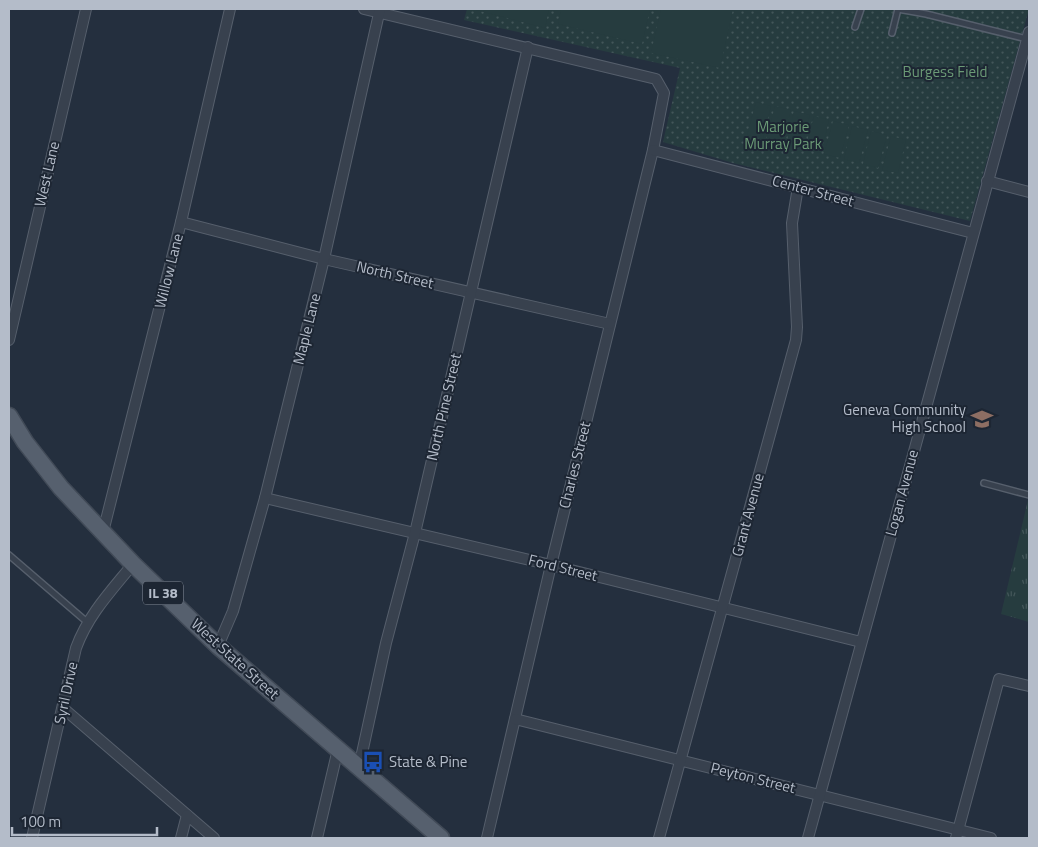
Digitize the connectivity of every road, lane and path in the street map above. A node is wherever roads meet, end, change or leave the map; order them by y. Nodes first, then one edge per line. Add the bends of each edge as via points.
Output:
1 (86, 9) edge
2 (230, 9) edge
3 (364, 9) edge
4 (861, 9) edge
5 (898, 9) edge
6 (380, 11) edge
7 (855, 27) dead end
8 (892, 33) dead end
9 (1028, 35) edge
10 (528, 47) junction
11 (653, 150) junction
12 (987, 181) junction
13 (798, 187) junction
14 (1029, 192) edge
15 (182, 222) junction
16 (973, 233) junction
17 (324, 259) junction
18 (471, 293) junction
19 (610, 324) junction
20 (9, 340) edge
21 (9, 416) edge
22 (984, 483) dead end
23 (1029, 495) edge
24 (265, 498) junction
25 (103, 532) junction
26 (415, 533) junction
27 (9, 555) edge
28 (133, 564) junction
29 (550, 565) junction
30 (722, 607) junction
31 (87, 622) junction
32 (861, 642) junction
33 (218, 646) junction
34 (1029, 686) edge
35 (63, 708) junction
36 (515, 720) junction
37 (338, 749) junction
38 (680, 760) junction
39 (359, 767) junction
40 (820, 795) junction
41 (187, 815) junction
42 (957, 834) edge
43 (32, 838) edge
44 (181, 838) edge
45 (214, 838) edge
46 (317, 838) edge
47 (441, 838) edge
48 (488, 838) edge
49 (659, 838) edge
50 (808, 838) edge
51 (990, 838) edge

1 - 20 street, West Lane
2 - 15 street, Willow Lane
3 - 6 street
4 - 7 lane
5 - 8 lane
5 - 9 lane
6 - 10 street
6 - 17 street, Maple Lane
9 - 12 street, Logan Avenue
10 - 11 street, Charles Street via 656,79 664,93
10 - 18 street, North Pine Street
11 - 13 street, Center Street
11 - 19 street, Charles Street
12 - 14 street
12 - 16 street, Logan Avenue
13 - 16 street, Center Street
13 - 30 street, Grant Avenue via 792,223 796,340
15 - 17 street, North Street
15 - 25 street, Willow Lane
16 - 32 street, Logan Avenue
17 - 18 street, North Street
17 - 24 street, Maple Lane
18 - 19 street, North Street
18 - 26 street, North Pine Street
19 - 29 street, Charles Street
21 - 25 main road, West State Street / IL 38 via 61,488
22 - 23 lane
24 - 26 street, Ford Street
24 - 33 street, Maple Lane via 233,611
25 - 28 main road, West State Street / IL 38
26 - 29 street, Ford Street
26 - 39 street, North Pine Street via 386,643
27 - 31 lane
28 - 31 street, Syril Drive
28 - 33 main road, West State Street / IL 38
29 - 30 street, Ford Street
29 - 36 street, Charles Street
30 - 32 street, Ford Street
30 - 38 street, Grant Avenue
31 - 35 street, Syril Drive via 76,648
32 - 40 street, Logan Avenue
33 - 37 main road, West State Street / IL 38
34 - 42 street via 999,679
35 - 41 street
35 - 43 street, Syril Drive
36 - 38 street, Peyton Street
36 - 48 street, Charles Street
37 - 39 main road, West State Street / IL 38
37 - 46 street
38 - 40 street, Peyton Street
38 - 49 street, Grant Avenue
39 - 47 main road, West State Street / IL 38
40 - 42 street, Peyton Street
40 - 50 street, Logan Avenue
41 - 44 street
41 - 45 street
42 - 51 street, Peyton Street

